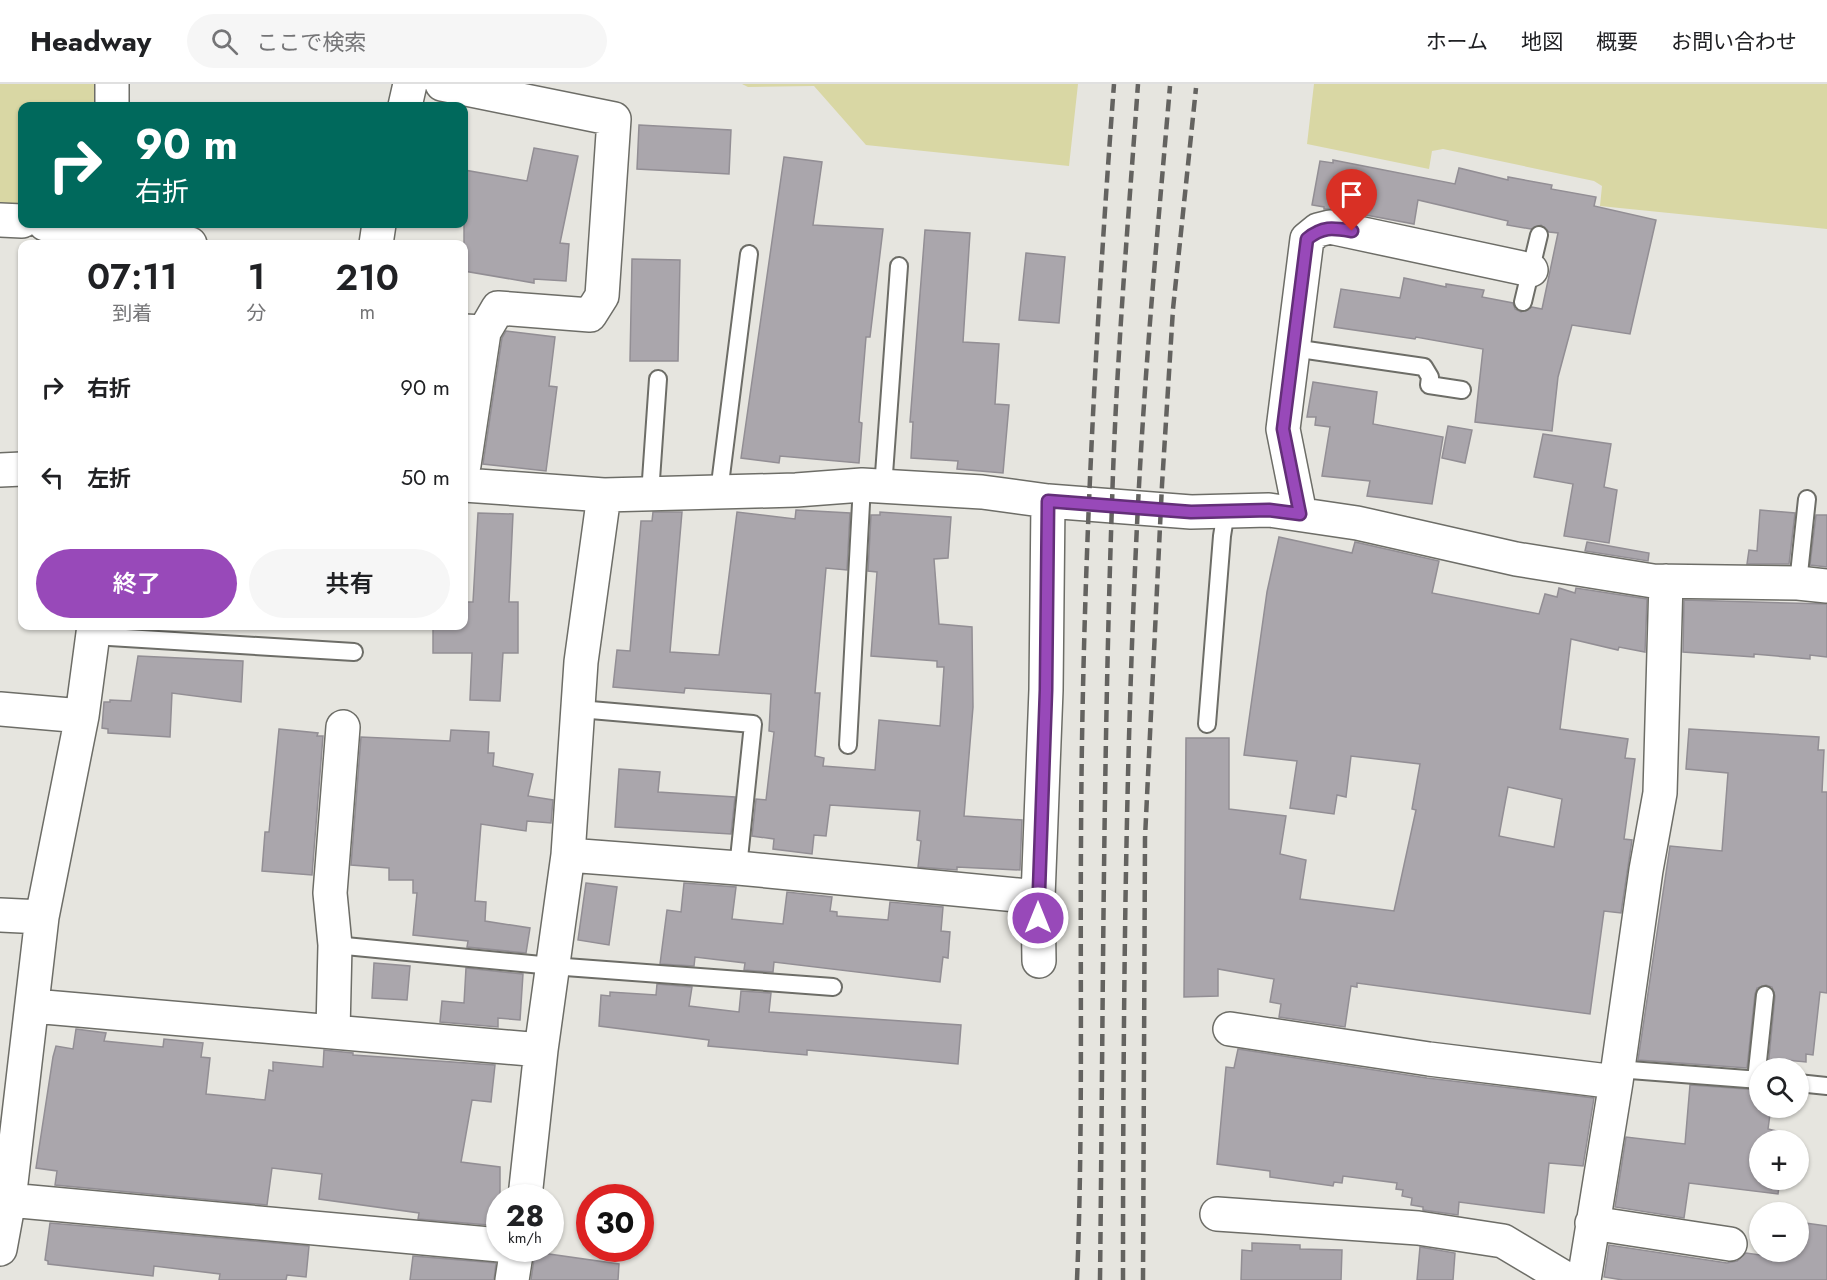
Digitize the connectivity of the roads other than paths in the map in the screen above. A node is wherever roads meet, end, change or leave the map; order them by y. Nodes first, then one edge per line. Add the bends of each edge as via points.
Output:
1 (112, 84) edge
2 (410, 84) edge
3 (442, 84) edge
4 (112, 102) edge
5 (406, 102) edge
6 (0, 220) edge
7 (18, 221) edge
8 (74, 228) edge
9 (111, 233) edge
10 (1539, 235) dead end
11 (161, 240) edge
12 (749, 254) dead end
13 (898, 266) dead end
14 (1531, 270) junction
15 (1523, 302) dead end
16 (474, 331) edge
17 (1293, 348) junction
18 (658, 379) dead end
19 (1462, 390) dead end
20 (468, 411) edge
21 (18, 469) edge
22 (0, 470) edge
23 (468, 485) edge
24 (872, 487) junction
25 (719, 492) junction
26 (650, 494) junction
27 (604, 495) junction
28 (1807, 499) dead end
29 (1048, 501) junction
30 (1226, 511) junction
31 (1300, 514) junction
32 (1666, 581) junction
33 (1813, 585) edge
34 (93, 631) edge
35 (354, 652) dead end
36 (0, 709) edge
37 (579, 709) junction
38 (82, 716) junction
39 (1208, 724) dead end
40 (343, 727) dead end
41 (848, 745) dead end
42 (568, 855) junction
43 (738, 868) junction
44 (1038, 897) junction
45 (0, 915) edge
46 (42, 917) junction
47 (335, 945) junction
48 (1039, 961) dead end
49 (552, 966) junction
50 (833, 987) dead end
51 (1765, 995) dead end
52 (33, 1006) junction
53 (1230, 1029) dead end
54 (333, 1031) junction
55 (541, 1050) junction
56 (1760, 1058) edge
57 (1617, 1076) junction
58 (1749, 1080) edge
59 (1809, 1084) edge
60 (1827, 1086) edge
61 (8, 1132) edge
62 (526, 1184) edge
63 (9, 1200) junction
64 (1217, 1214) dead end
65 (1592, 1224) junction
66 (486, 1244) edge
67 (1730, 1244) dead end
68 (0, 1249) edge
69 (515, 1262) edge
70 (512, 1280) edge
71 (1568, 1280) edge
72 (1584, 1280) edge

1 - 4 street
2 - 5 street
3 - 16 street via 614,119 602,296 590,315 498,309
6 - 7 street
8 - 9 street
9 - 11 street
10 - 14 lane
12 - 25 lane
13 - 24 lane
14 - 15 lane
14 - 17 street via 1330,227 1318,230 1307,239
16 - 20 street
17 - 19 lane via 1424,367 1430,377 1429,385
17 - 31 street via 1283,429
18 - 26 lane
21 - 22 street
23 - 27 street
24 - 25 street
24 - 29 street via 982,492
24 - 41 lane
25 - 26 street
26 - 27 street
27 - 37 street via 581,662
28 - 33 lane
29 - 30 street
29 - 44 street
30 - 31 street
30 - 39 lane
31 - 32 street via 1516,559
32 - 33 street
32 - 57 street via 1660,793
34 - 35 lane
34 - 38 street
36 - 38 street
37 - 42 street
37 - 43 lane via 753,724
38 - 46 street
40 - 47 street via 330,893
42 - 43 street
42 - 49 street
43 - 44 street
44 - 48 street
45 - 46 street
46 - 52 street
47 - 49 lane
47 - 54 street
49 - 50 lane
49 - 55 street
51 - 56 lane
52 - 54 street
52 - 61 street
53 - 57 street via 1429,1059
54 - 55 street
55 - 62 street
57 - 58 lane
57 - 65 street
59 - 60 lane
61 - 63 street
63 - 66 street
63 - 68 street
64 - 71 street via 1418,1228 1503,1241
65 - 67 street
65 - 72 street
69 - 70 street

